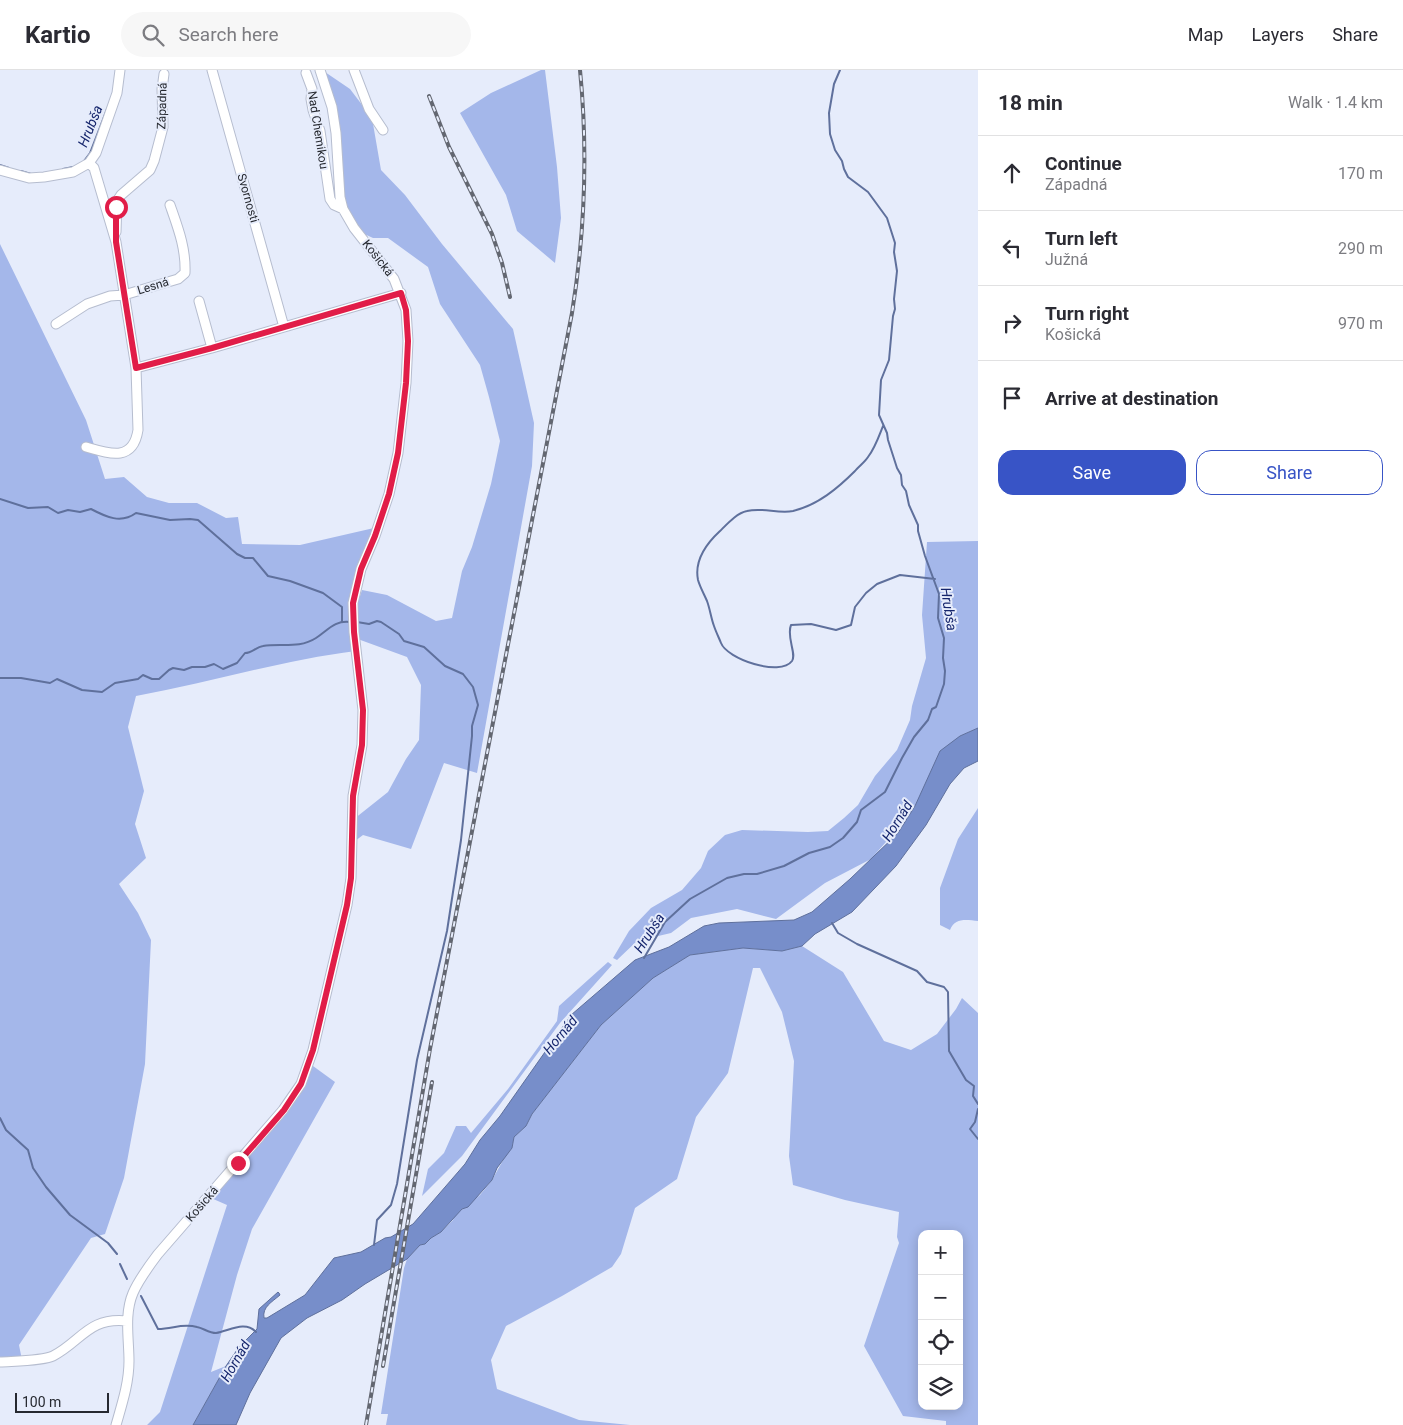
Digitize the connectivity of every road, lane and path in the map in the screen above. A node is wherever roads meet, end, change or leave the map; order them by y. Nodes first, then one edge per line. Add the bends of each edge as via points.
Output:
1 (120, 70) edge
2 (212, 70) edge
3 (320, 70) edge
4 (354, 70) edge
5 (306, 73) dead end
6 (164, 74) dead end
7 (383, 130) dead end
8 (89, 163) junction
9 (0, 170) edge
10 (170, 205) dead end
11 (343, 210) junction
12 (116, 242) junction
13 (401, 293) junction
14 (124, 295) junction
15 (199, 301) dead end
16 (56, 324) dead end
17 (284, 327) junction
18 (212, 348) junction
19 (136, 368) junction
20 (86, 447) dead end
21 (127, 1321) junction
22 (0, 1362) edge
23 (116, 1425) edge

1 - 8 street via 117,92 96,153
2 - 17 street, Svornosti
3 - 11 street, Košická via 332,107
4 - 7 street via 369,109
5 - 11 street, Nad Chemikou via 320,131 330,200
6 - 12 street, Západná via 164,127 150,170 117,202
8 - 9 street via 73,172 44,178 29,178
8 - 12 street, Západná via 94,168
10 - 14 street, Lesná via 182,238 185,273 178,279
11 - 13 street, Košická
12 - 14 street, Západná
13 - 17 street
13 - 21 street, Košická via 408,341 399,448 389,494 353,603 363,710 362,745 353,796 351,878 313,1050 301,1084 284,1110 146,1271 135,1290
14 - 16 street, Lesná via 87,304
14 - 19 street, Západná
15 - 18 street
17 - 18 street
18 - 19 street
19 - 20 street, Západná via 138,430 132,448 121,453 108,453
21 - 22 street via 102,1323 88,1329 51,1358
21 - 23 street, Košická via 127,1381

